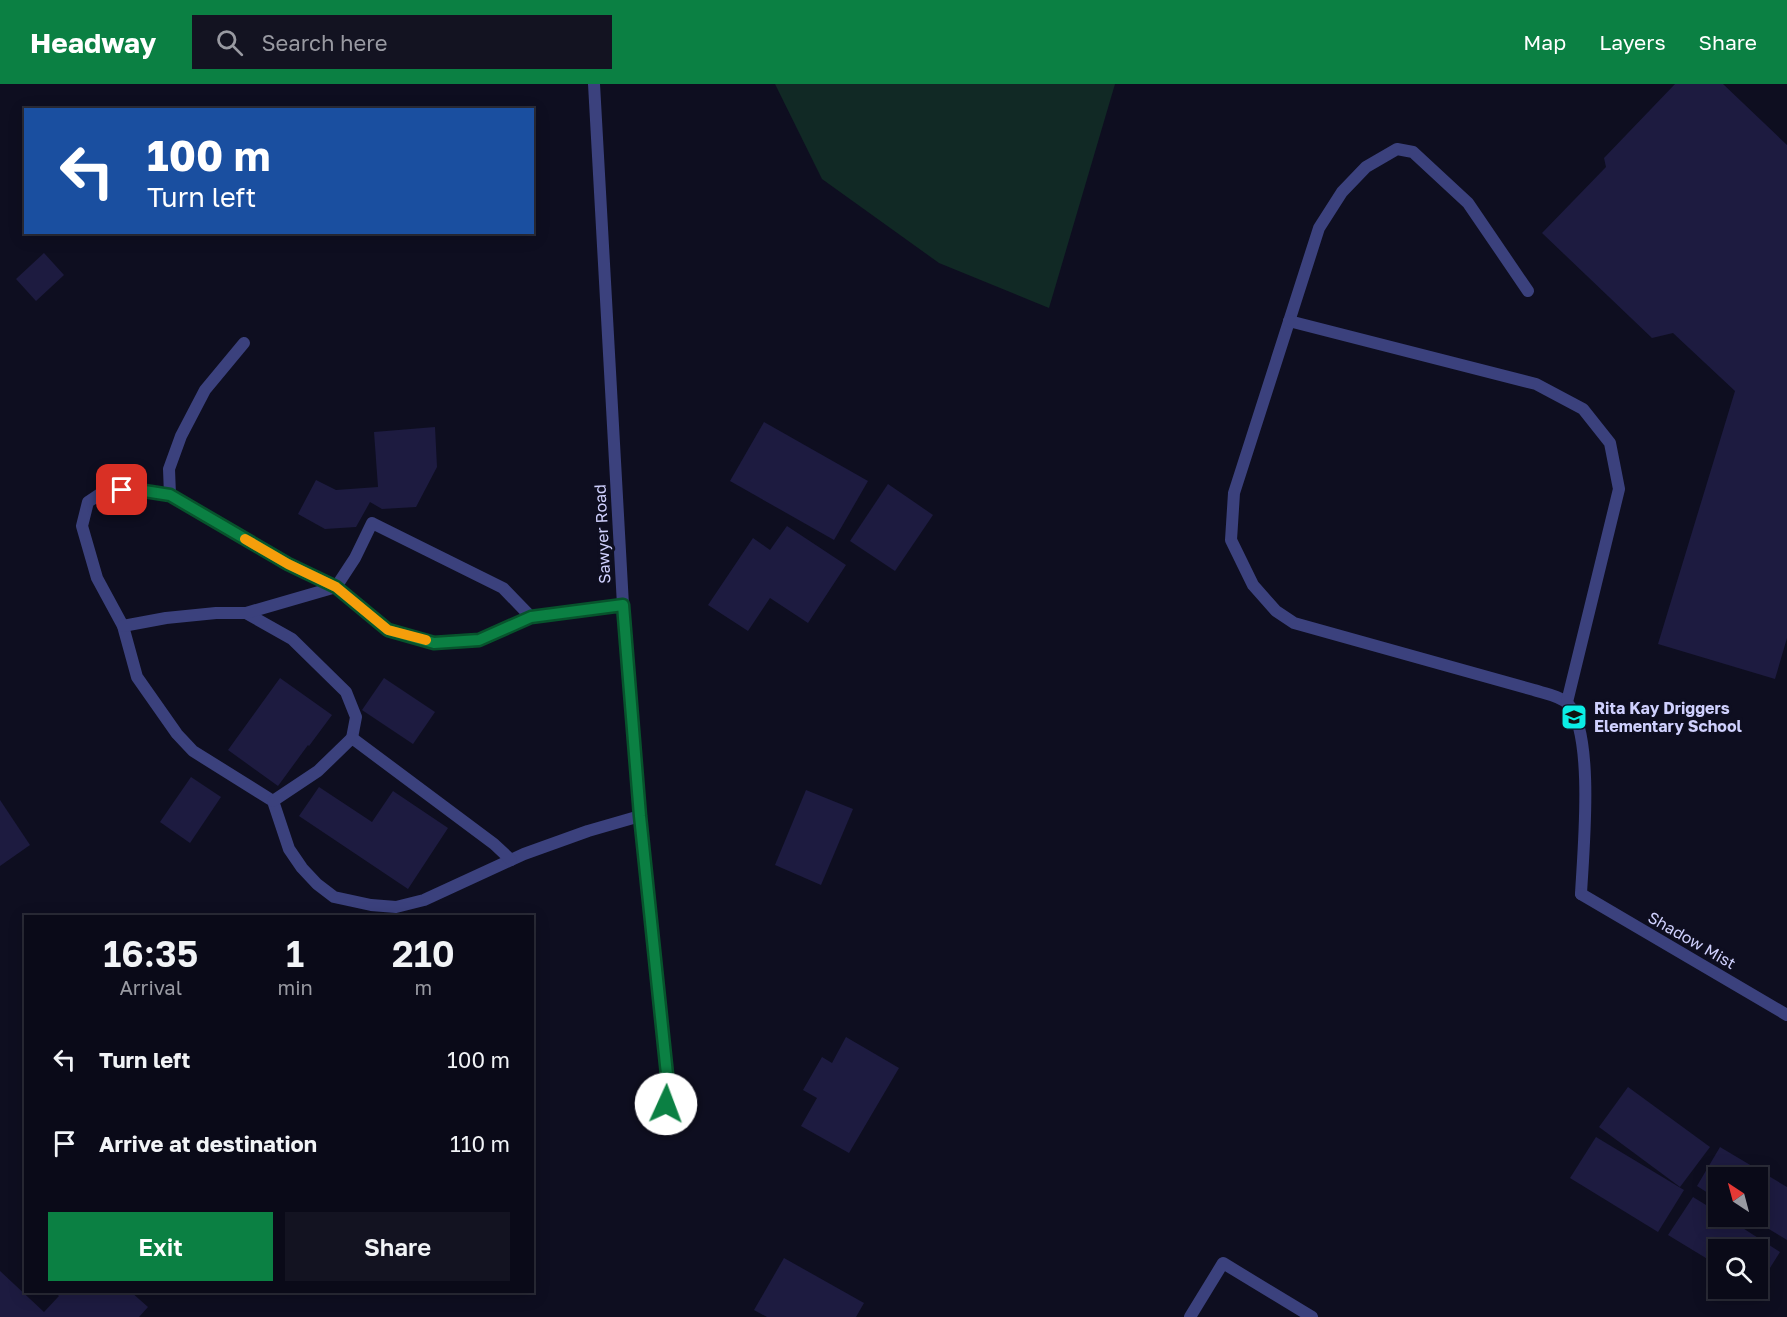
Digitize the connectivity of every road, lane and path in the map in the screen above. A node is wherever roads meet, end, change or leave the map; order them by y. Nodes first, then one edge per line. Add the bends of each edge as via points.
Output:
1 (594, 84) edge
2 (1528, 291) dead end
3 (1289, 321) junction
4 (244, 343) dead end
5 (170, 495) junction
6 (336, 587) junction
7 (623, 605) junction
8 (246, 614) junction
9 (531, 617) junction
10 (123, 626) junction
11 (1567, 702) junction
12 (352, 738) junction
13 (273, 801) junction
14 (640, 816) junction
15 (511, 860) junction
16 (1787, 1015) edge
17 (664, 1124) dead end
18 (1190, 1317) edge
19 (1312, 1317) edge

1 - 7 street, Sawyer Road
2 - 3 street via 1468,203 1413,152 1396,149 1366,166 1342,192 1319,228
3 - 11 street via 1536,384 1583,409 1610,442 1619,489
3 - 11 street via 1234,493 1232,540 1253,585 1276,611 1294,623
4 - 5 street via 205,390 181,436 169,469
5 - 6 street via 288,564
5 - 10 street via 106,490 88,502 82,525 97,579
6 - 8 street
6 - 9 street via 388,630 434,643 479,640
6 - 9 street via 372,523 503,588
7 - 9 street
7 - 14 street, Sawyer Road
8 - 10 street via 216,613
8 - 12 street via 292,639 346,692 356,717
10 - 13 street via 137,677 177,734 193,751
11 - 16 street, Shadow Mist via 1578,721 1587,788 1581,894
12 - 13 street via 318,771
12 - 15 street
13 - 15 street via 289,849 317,884 334,897 396,908 424,900
14 - 15 street
14 - 17 street, Sawyer Road via 668,1084
18 - 19 street via 1222,1263

